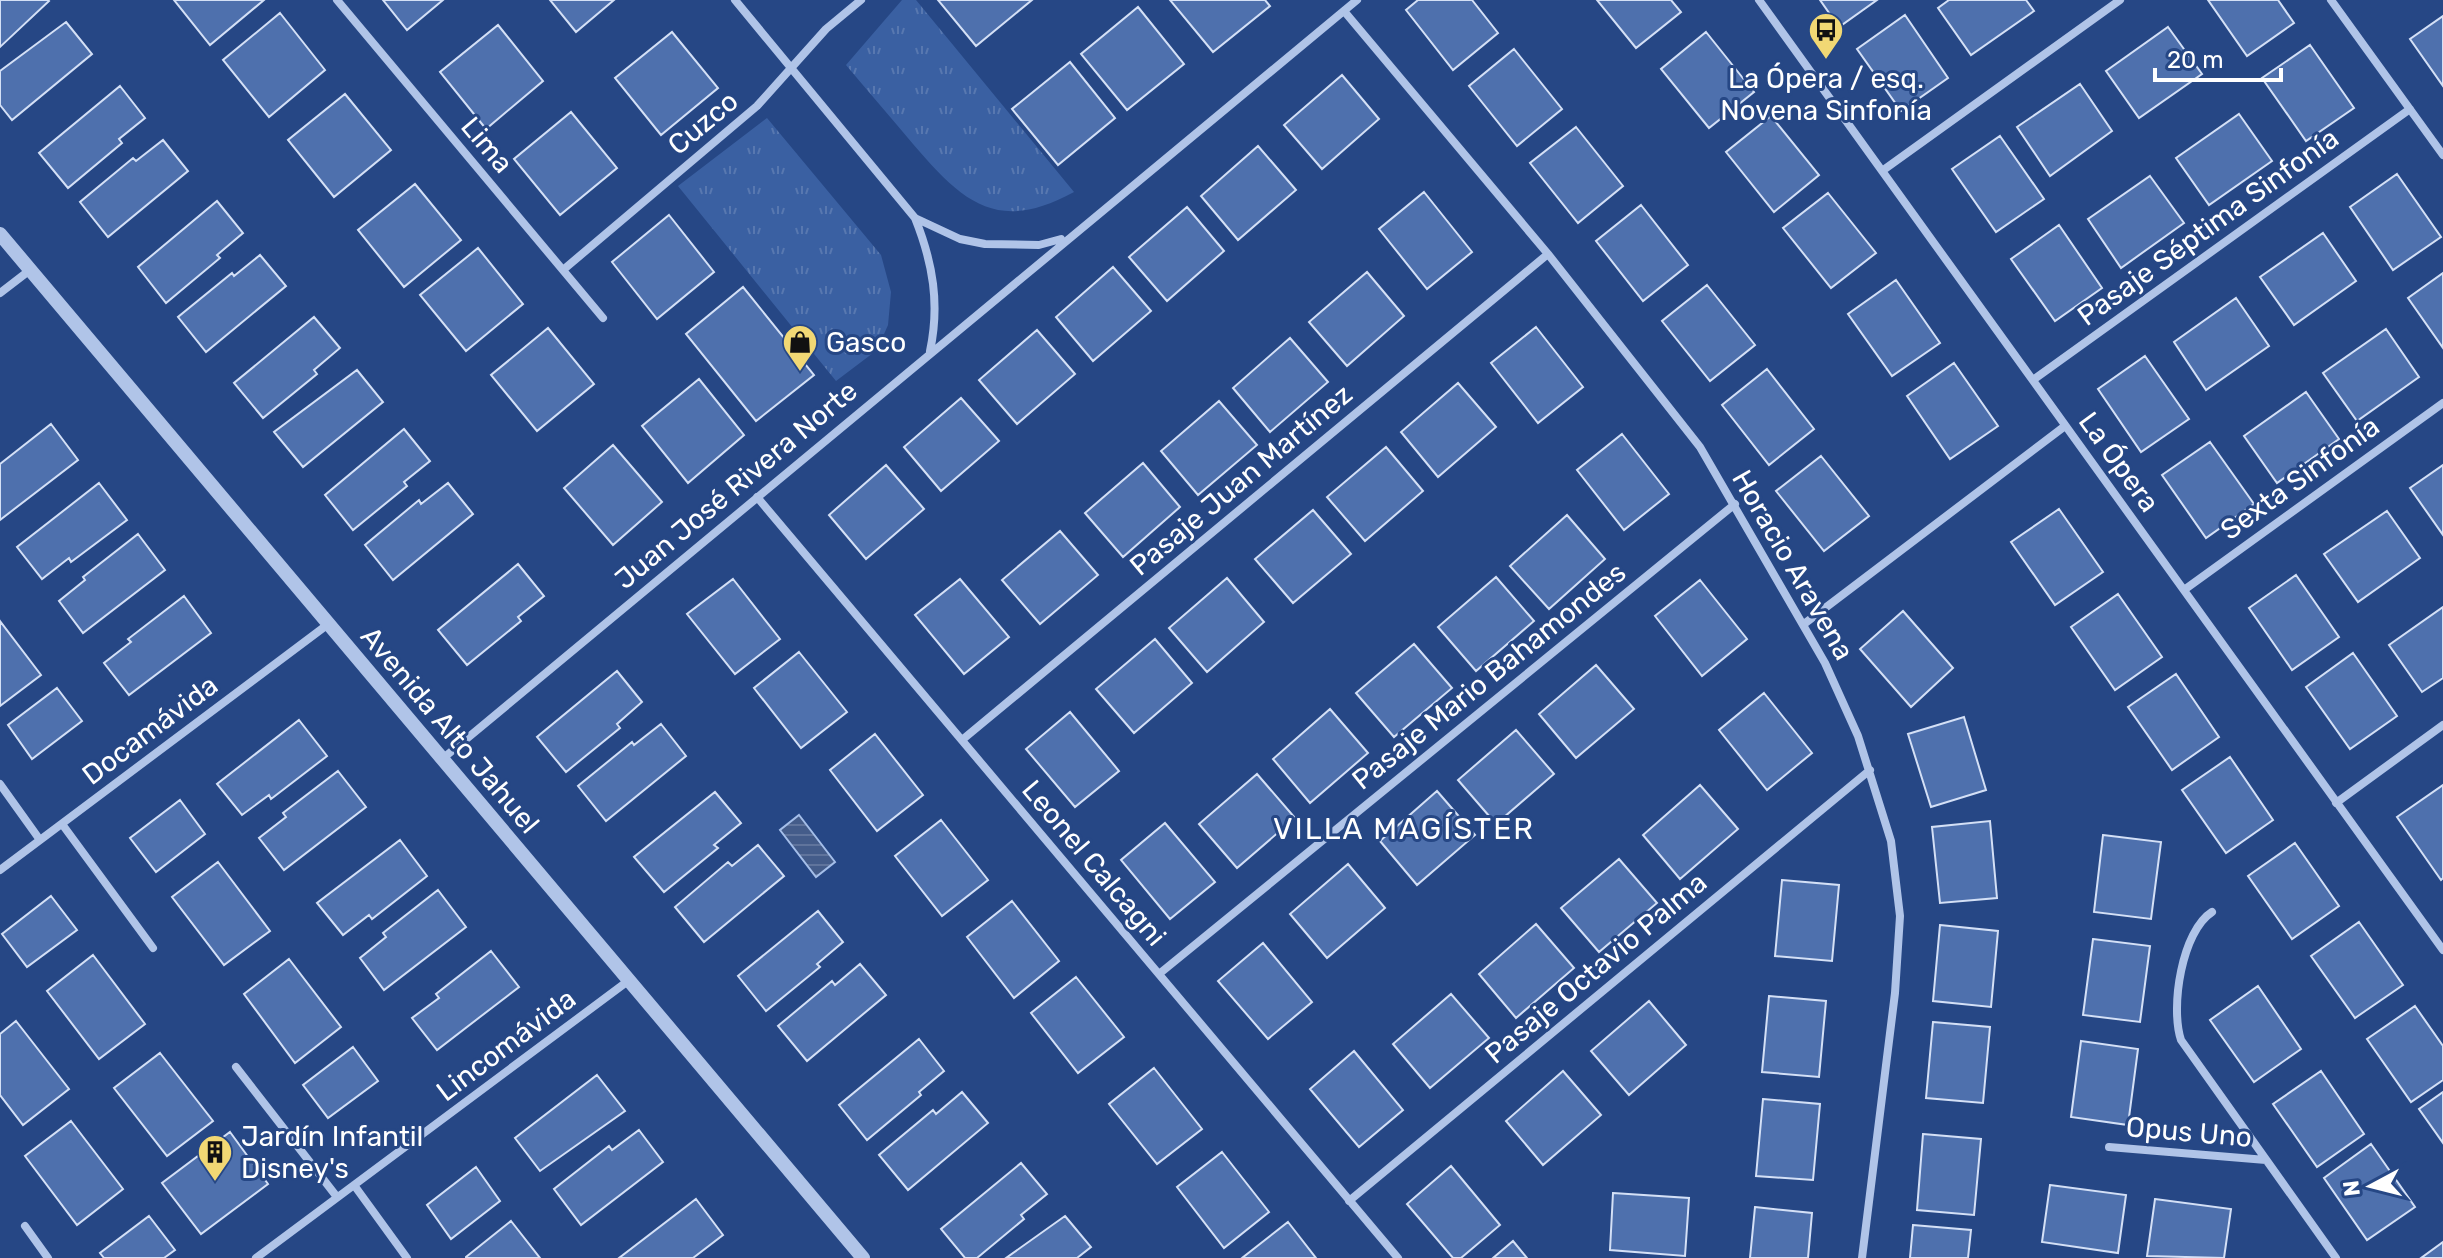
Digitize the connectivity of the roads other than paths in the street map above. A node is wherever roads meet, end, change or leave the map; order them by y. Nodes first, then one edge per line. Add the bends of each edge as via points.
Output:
1 (337, 0) edge
2 (735, 0) edge
3 (861, 0) edge
4 (1357, 0) edge
5 (1759, 0) edge
6 (2120, 0) edge
7 (2331, 0) edge
8 (1344, 11) junction
9 (791, 68) junction
10 (2410, 109) junction
11 (2443, 155) edge
12 (1882, 171) junction
13 (915, 218) junction
14 (0, 234) edge
15 (1066, 238) junction
16 (1548, 254) junction
17 (30, 270) junction
18 (563, 270) junction
19 (0, 293) edge
20 (603, 318) dead end
21 (930, 352) junction
22 (2033, 380) junction
23 (2443, 403) edge
24 (2065, 426) junction
25 (757, 497) junction
26 (1735, 504) junction
27 (2184, 590) junction
28 (1804, 624) junction
29 (327, 625) junction
30 (2443, 725) edge
31 (962, 740) junction
32 (441, 760) junction
33 (1870, 770) junction
34 (0, 784) edge
35 (2336, 803) junction
36 (62, 824) junction
37 (40, 840) junction
38 (0, 870) edge
39 (2212, 912) dead end
40 (153, 948) dead end
41 (2443, 950) edge
42 (1159, 974) junction
43 (628, 981) junction
44 (236, 1067) dead end
45 (2109, 1147) dead end
46 (2266, 1160) junction
47 (354, 1185) junction
48 (337, 1197) junction
49 (1349, 1201) junction
50 (25, 1226) dead end
51 (48, 1258) edge
52 (256, 1258) edge
53 (407, 1258) edge
54 (863, 1258) edge
55 (1398, 1258) edge
56 (1862, 1258) edge
57 (2336, 1258) edge

1 - 18 street, Lima
2 - 9 street
3 - 9 street, Cuzco
4 - 8 street, Juan José Rivera Norte
5 - 12 street, La Ópera
6 - 12 street
7 - 10 street
8 - 15 street, Juan José Rivera Norte
8 - 16 street, Horacio Aravena
9 - 13 street
9 - 18 street, Cuzco via 757,106
10 - 11 street
10 - 22 street, Pasaje Séptima Sinfonía
12 - 22 street, La Ópera
13 - 15 street via 960,239 985,244 1039,245
13 - 21 street via 935,283
14 - 17 street, Avenida Alto Jahuel
15 - 21 street, Juan José Rivera Norte
16 - 26 street, Horacio Aravena via 1700,447
16 - 31 street, Pasaje Juan Martínez
17 - 19 street
17 - 29 street, Avenida Alto Jahuel
18 - 20 street, Lima
21 - 25 street, Juan José Rivera Norte
22 - 24 street, La Ópera
23 - 27 street, Sexta Sinfonía
24 - 27 street, La Ópera
24 - 28 street
25 - 31 street, Leonel Calcagni
25 - 32 street, Juan José Rivera Norte
26 - 28 street, Horacio Aravena
26 - 42 street, Pasaje Mario Bahamondes
27 - 35 street, La Ópera
28 - 33 street, Horacio Aravena via 1844,702
29 - 32 street, Avenida Alto Jahuel
29 - 36 street, Docamávida
30 - 35 street
31 - 42 street, Leonel Calcagni
32 - 43 street, Avenida Alto Jahuel
33 - 49 street, Pasaje Octavio Palma
33 - 56 street, Horacio Aravena via 1891,841 1900,916
34 - 37 street
35 - 41 street, La Ópera
36 - 37 street, Docamávida
36 - 40 street
37 - 38 street, Docamávida
39 - 46 street, Opus Uno via 2200,919 2192,935 2176,1001 2177,1030
42 - 49 street, Leonel Calcagni
43 - 47 street, Lincomávida
43 - 54 street, Avenida Alto Jahuel
44 - 48 street
45 - 46 street, Opus Uno
46 - 57 street, Opus Uno
47 - 48 street, Lincomávida
47 - 53 street
48 - 52 street, Lincomávida
49 - 55 street, Leonel Calcagni
50 - 51 street

